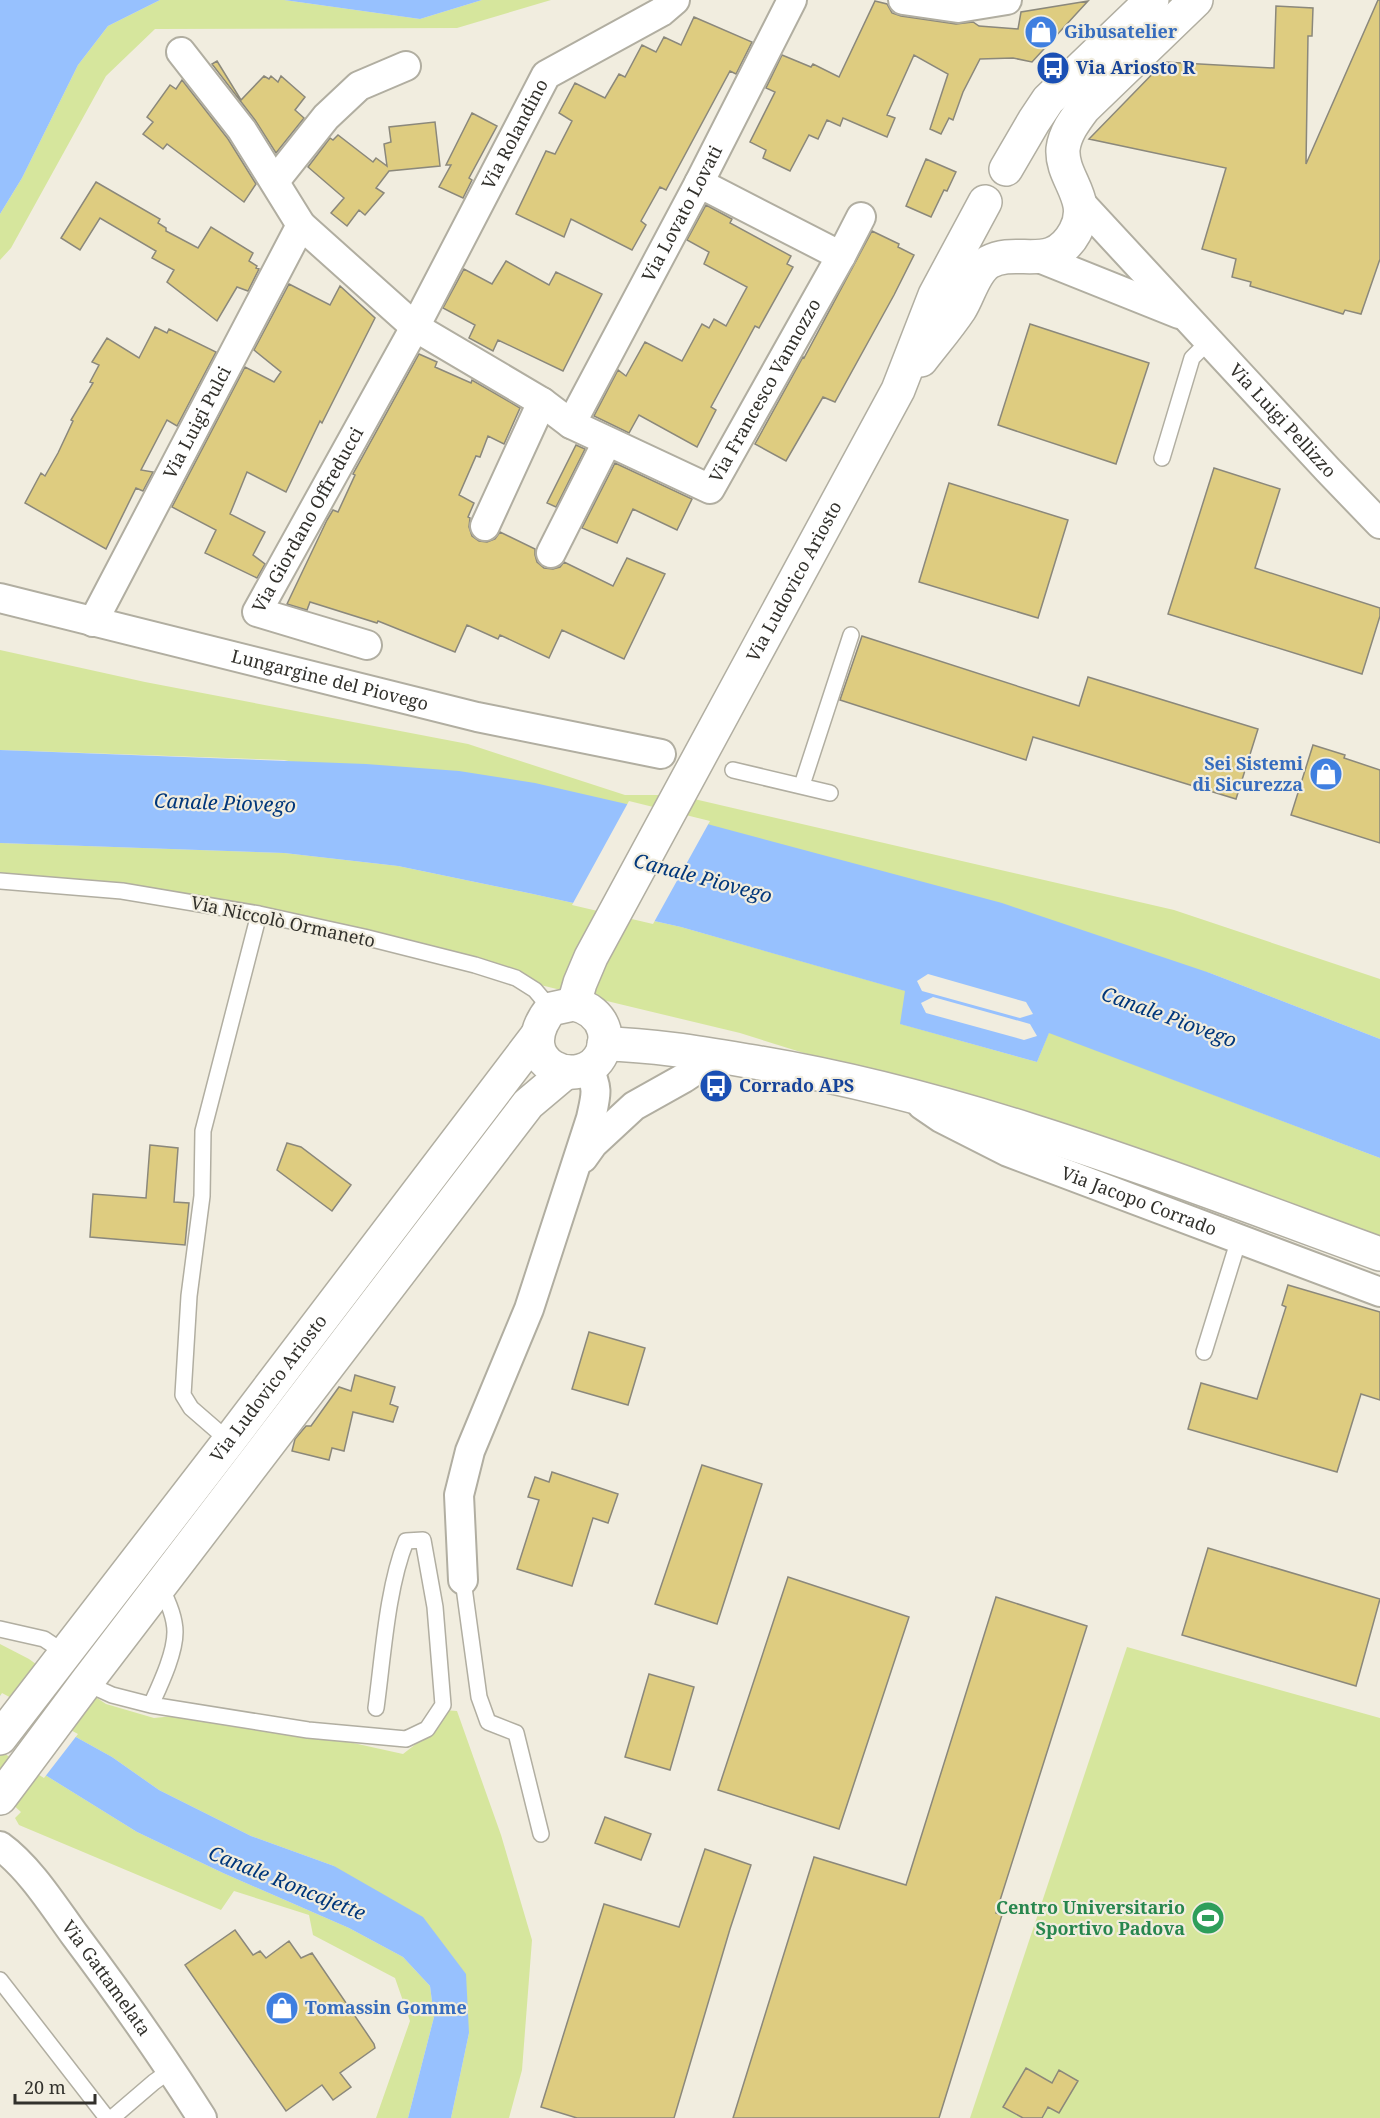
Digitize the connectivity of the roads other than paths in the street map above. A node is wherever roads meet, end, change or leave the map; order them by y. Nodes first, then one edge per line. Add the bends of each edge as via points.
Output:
1 (675, 0) edge
2 (792, 0) edge
3 (903, 0) edge
4 (1007, 0) edge
5 (1152, 0) edge
6 (1196, 0) edge
7 (181, 52) dead end
8 (406, 66) dead end
9 (1006, 169) junction
10 (275, 182) junction
11 (699, 183) junction
12 (1076, 192) junction
13 (985, 202) junction
14 (861, 217) dead end
15 (301, 225) junction
16 (841, 256) junction
17 (1033, 258) junction
18 (1186, 316) junction
19 (416, 327) junction
20 (1209, 341) junction
21 (898, 390) junction
22 (542, 402) junction
23 (571, 424) junction
24 (607, 442) junction
25 (1162, 458) dead end
26 (1380, 524) edge
27 (485, 526) dead end
28 (551, 554) dead end
29 (0, 598) edge
30 (93, 622) junction
31 (851, 635) dead end
32 (367, 645) dead end
33 (661, 754) dead end
34 (733, 770) dead end
35 (802, 785) junction
36 (831, 793) dead end
37 (0, 881) edge
38 (259, 914) junction
39 (554, 1017) junction
40 (717, 1056) junction
41 (586, 1061) junction
42 (908, 1095) junction
43 (575, 1169) junction
44 (1239, 1239) junction
45 (1380, 1254) edge
46 (1380, 1292) edge
47 (1204, 1352) dead end
48 (229, 1442) junction
49 (463, 1581) joint
50 (159, 1586) junction
51 (0, 1629) edge
52 (56, 1664) junction
53 (82, 1687) junction
54 (151, 1705) junction
55 (376, 1708) dead end
56 (0, 1738) edge
57 (1, 1797) edge
58 (541, 1834) dead end
59 (0, 1846) edge
60 (0, 1980) edge
61 (171, 2070) junction
62 (107, 2118) edge
63 (112, 2118) edge
64 (202, 2118) edge

1 - 19 street, Via Rolandino via 661,12 546,75
2 - 11 street, Via Lovato Lovati
3 - 4 street via 958,8
5 - 9 main road, Via Ludovico Ariosto via 1048,100
6 - 12 main road, Via Ludovico Ariosto via 1084,108 1071,126 1063,146
7 - 10 street, Via Francesco Vannozzo via 242,130
8 - 10 street via 359,86 326,117
9 - 12 main road via 1021,162 1039,162 1058,169
9 - 13 main road, Via Ludovico Ariosto via 991,185
10 - 15 street, Via Francesco Vannozzo
11 - 16 street
11 - 23 street, Via Lovato Lovati
12 - 17 main road, Via Ludovico Ariosto via 1080,221 1071,238 1057,251
12 - 18 street, Via Luigi Pellizzo
13 - 17 main road via 986,221 1000,246 1013,254
13 - 21 main road, Via Ludovico Ariosto via 935,295
14 - 16 street, Via Francesco Vannozzo
15 - 19 street, Via Francesco Vannozzo
15 - 30 street, Via Luigi Pulci
16 - 24 street, Via Francesco Vannozzo via 710,489
17 - 18 street, Via Luigi Pellizzo
17 - 21 main road, Via Ludovico Ariosto via 1001,257 987,263 961,308
18 - 20 street, Via Luigi Pellizzo
19 - 22 street, Via Francesco Vannozzo
19 - 32 street, Via Giordano Offreducci via 257,612
20 - 25 lane via 1192,357
20 - 26 street, Via Luigi Pellizzo
21 - 39 main road, Via Ludovico Ariosto via 580,982
22 - 23 street, Via Francesco Vannozzo
22 - 27 street
23 - 24 street, Via Francesco Vannozzo
24 - 28 street
29 - 30 street, Lungargine del Piovego
30 - 33 street, Lungargine del Piovego via 477,717
31 - 35 lane
34 - 35 lane
35 - 36 lane
37 - 38 lane, Via Niccolò Ormaneto via 122,891
38 - 39 lane, Via Niccolò Ormaneto via 516,978 535,990
38 - 48 lane via 203,1131 202,1196 189,1296 183,1395 191,1408
39 - 41 main road via 540,1053 544,1060 558,1070
39 - 41 main road via 588,1009 598,1018 604,1030
39 - 48 main road, Via Ludovico Ariosto
40 - 41 main road, Via Jacopo Corrado via 650,1046
40 - 42 main road, Via Jacopo Corrado via 798,1069
40 - 43 street via 634,1106 593,1144
41 - 43 street via 596,1083 596,1094
41 - 50 main road, Via Ludovico Ariosto via 528,1104
42 - 44 street, Via Jacopo Corrado via 941,1118 1008,1152
42 - 45 main road, Via Jacopo Corrado via 1097,1151
43 - 49 street via 529,1309 470,1451 459,1495
44 - 46 street, Via Jacopo Corrado
44 - 47 lane
48 - 52 main road, Via Ludovico Ariosto
49 - 58 lane via 479,1696 488,1722 516,1733
50 - 53 main road, Via Ludovico Ariosto
50 - 54 lane via 168,1602 175,1631 167,1667
51 - 52 lane via 44,1639
52 - 56 main road, Via Ludovico Ariosto
53 - 54 lane
53 - 57 main road, Via Ludovico Ariosto
54 - 55 lane via 308,1730 395,1738 428,1729 443,1705 435,1607 423,1540 406,1541 401,1553
59 - 61 street, Via Gattamelata via 21,1865 66,1922
60 - 62 lane
61 - 63 lane
61 - 64 street, Via Gattamelata

